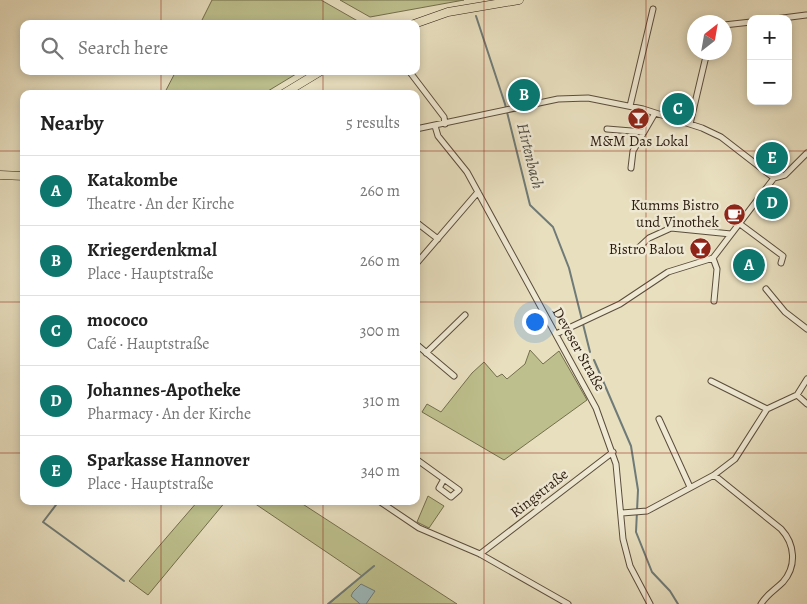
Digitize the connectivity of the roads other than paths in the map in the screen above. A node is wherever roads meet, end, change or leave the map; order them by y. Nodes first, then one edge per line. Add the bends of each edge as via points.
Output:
1 (519, 0) edge
2 (653, 9) dead end
3 (806, 15) dead end
4 (792, 17) edge
5 (420, 22) edge
6 (747, 22) edge
7 (732, 24) edge
8 (705, 60) edge
9 (314, 75) edge
10 (412, 75) edge
11 (290, 90) edge
12 (630, 106) junction
13 (654, 113) junction
14 (446, 124) junction
15 (690, 124) junction
16 (435, 126) junction
17 (420, 128) edge
18 (607, 129) dead end
19 (644, 132) junction
20 (807, 154) edge
21 (631, 168) dead end
22 (0, 176) edge
23 (20, 176) edge
24 (774, 178) junction
25 (478, 192) junction
26 (740, 224) junction
27 (420, 225) edge
28 (731, 234) junction
29 (438, 238) junction
30 (636, 250) dead end
31 (713, 258) junction
32 (420, 259) edge
33 (781, 263) dead end
34 (766, 289) dead end
35 (714, 301) dead end
36 (465, 316) dead end
37 (807, 329) edge
38 (556, 334) junction
39 (420, 348) edge
40 (426, 353) junction
41 (454, 376) dead end
42 (807, 379) edge
43 (711, 381) dead end
44 (797, 395) junction
45 (807, 404) edge
46 (767, 409) junction
47 (659, 419) dead end
48 (613, 452) junction
49 (420, 462) edge
50 (714, 475) junction
51 (444, 479) dead end
52 (690, 487) junction
53 (385, 505) edge
54 (622, 513) junction
55 (480, 554) junction
56 (568, 604) edge
57 (650, 604) edge
58 (761, 604) edge

1 - 5 main road via 448,12
2 - 12 street
3 - 4 street
6 - 7 street
8 - 15 street
9 - 11 main road
10 - 14 street
12 - 13 street
12 - 14 street via 588,98 558,99
13 - 15 street
13 - 19 street
14 - 16 street
15 - 24 street via 721,137
16 - 17 street
16 - 25 street, Deveser Straße via 438,136 467,172
18 - 19 street
19 - 21 street via 634,150
20 - 24 street via 785,175
22 - 23 main road
24 - 26 street
25 - 29 street
25 - 38 street, Deveser Straße
26 - 28 street
26 - 33 street via 783,256
27 - 29 street
28 - 30 street via 671,228 649,238
28 - 31 street
29 - 32 street
31 - 35 street via 717,269
31 - 38 street via 668,272 630,299
34 - 37 street via 785,312
36 - 40 street
38 - 48 street, Deveser Straße via 596,408
39 - 40 street
40 - 41 street
42 - 44 street
43 - 46 street
44 - 45 street
44 - 46 street
46 - 50 street via 735,459
47 - 52 street
48 - 54 street, Deveser Straße
48 - 55 street, Ringstraße
49 - 51 street
50 - 52 street
50 - 58 street via 781,529 791,545 790,570
52 - 54 street via 640,513
53 - 55 street via 419,528
54 - 57 street, Deveser Straße via 623,539 630,566
55 - 56 street

